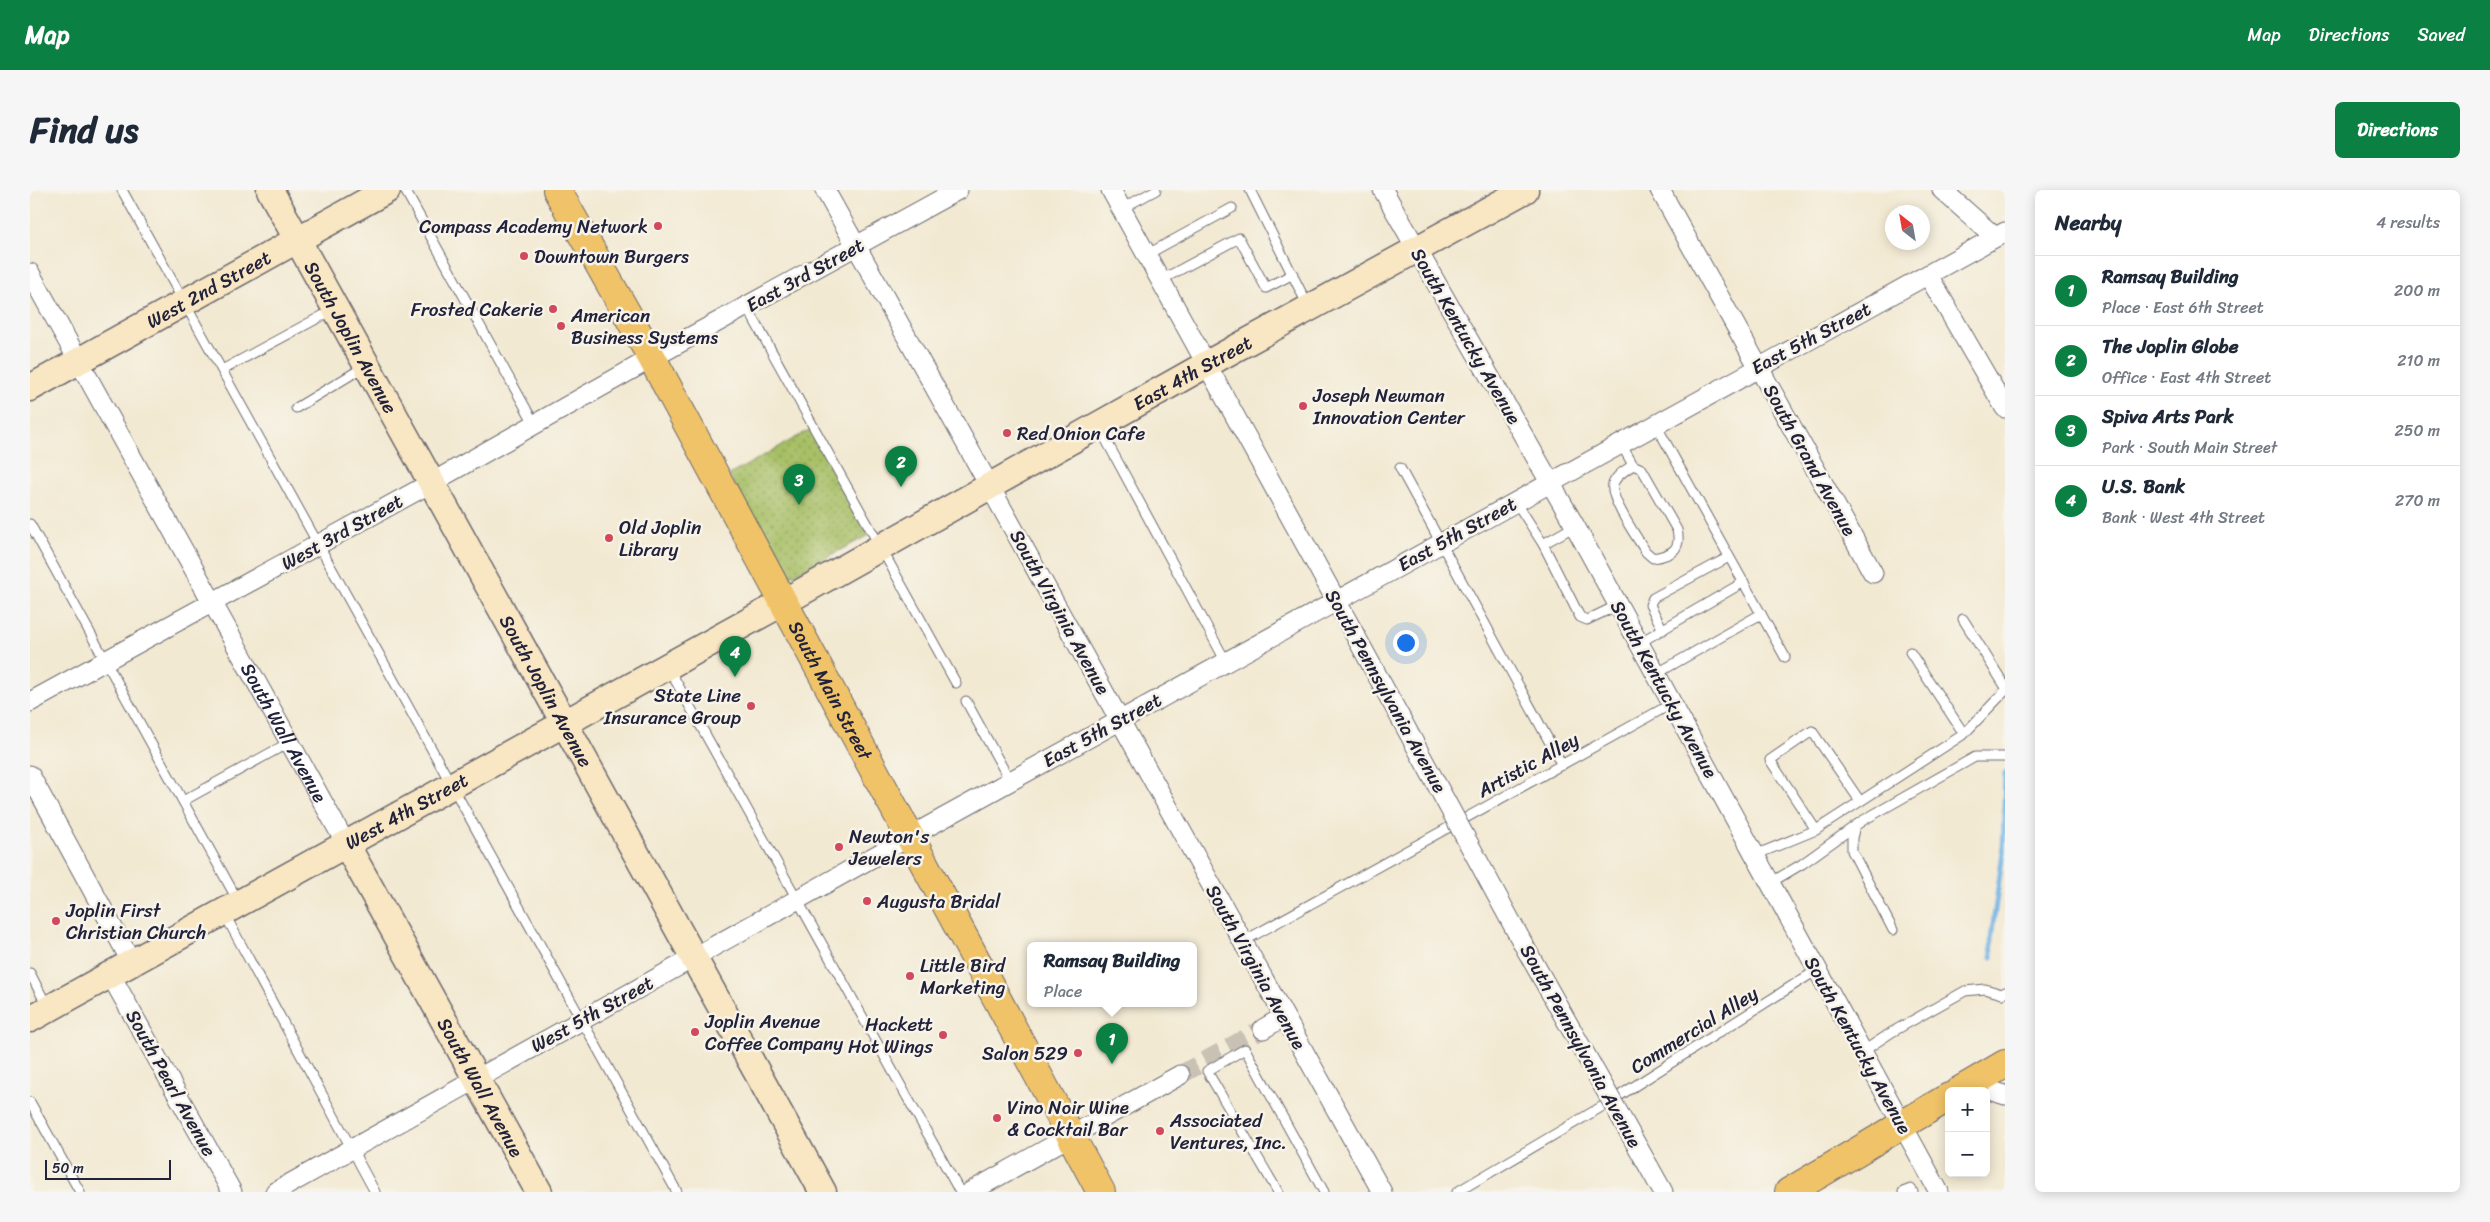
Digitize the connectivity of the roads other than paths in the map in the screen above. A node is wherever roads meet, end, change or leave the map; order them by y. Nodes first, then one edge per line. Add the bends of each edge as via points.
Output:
1 (122, 190) edge
2 (270, 190) edge
3 (386, 190) edge
4 (405, 190) edge
5 (557, 190) edge
6 (825, 190) edge
7 (958, 190) edge
8 (1110, 190) edge
9 (1156, 190) edge
10 (1250, 190) edge
11 (1383, 190) edge
12 (1526, 190) edge
13 (1660, 190) edge
14 (1942, 190) edge
15 (1232, 208) dead end
16 (1121, 209) junction
17 (2000, 235) edge
18 (297, 239) junction
19 (857, 246) junction
20 (1416, 250) junction
21 (1146, 255) junction
22 (30, 273) edge
23 (1293, 274) junction
24 (1928, 275) junction
25 (1161, 280) junction
26 (184, 302) junction
27 (746, 307) junction
28 (335, 308) junction
29 (1309, 308) junction
30 (652, 358) junction
31 (79, 361) junction
32 (1207, 364) junction
33 (367, 366) junction
34 (1758, 367) junction
35 (222, 370) junction
36 (30, 388) edge
37 (296, 408) dead end
38 (2005, 408) edge
39 (535, 425) junction
40 (1098, 425) junction
41 (1656, 425) junction
42 (1621, 444) junction
43 (1633, 465) junction
44 (1400, 468) dead end
45 (431, 483) junction
46 (1550, 483) junction
47 (990, 486) junction
48 (1516, 502) junction
49 (30, 524) edge
50 (1575, 526) junction
51 (1441, 543) junction
52 (1543, 544) junction
53 (319, 545) junction
54 (880, 547) junction
55 (1729, 557) junction
56 (1873, 573) dead end
57 (1744, 582) junction
58 (1336, 601) junction
59 (214, 603) junction
60 (782, 603) junction
61 (1618, 605) junction
62 (1761, 614) junction
63 (1963, 618) dead end
64 (1663, 630) junction
65 (1639, 644) junction
66 (1910, 652) dead end
67 (1785, 657) dead end
68 (106, 660) junction
69 (1226, 662) junction
70 (667, 666) junction
71 (1656, 674) junction
72 (956, 683) dead end
73 (2005, 686) edge
74 (2005, 691) edge
75 (966, 701) dead end
76 (30, 702) edge
77 (1673, 704) junction
78 (1120, 721) junction
79 (564, 723) junction
80 (1964, 734) junction
81 (290, 742) junction
82 (2002, 757) edge
83 (1562, 764) junction
84 (30, 775) edge
85 (1010, 781) junction
86 (452, 785) junction
87 (183, 801) junction
88 (1860, 801) junction
89 (1855, 826) junction
90 (1816, 830) junction
91 (909, 837) junction
92 (346, 844) junction
93 (1755, 855) junction
94 (1770, 883) junction
95 (797, 900) junction
96 (231, 908) junction
97 (1893, 930) dead end
98 (1242, 942) junction
99 (694, 958) junction
100 (121, 968) junction
101 (1818, 970) junction
102 (30, 973) edge
103 (2005, 992) edge
104 (39, 1014) edge
105 (1283, 1017) junction
106 (582, 1020) junction
107 (1263, 1029) tunnel mouth
108 (1862, 1052) junction
109 (2005, 1064) edge
110 (1180, 1075) tunnel mouth
111 (477, 1079) junction
112 (1970, 1085) edge
113 (2005, 1095) edge
114 (1945, 1099) edge
115 (30, 1102) edge
116 (1902, 1125) junction
117 (1070, 1135) junction
118 (351, 1149) junction
119 (80, 1192) edge
120 (232, 1192) edge
121 (275, 1192) edge
122 (374, 1192) edge
123 (539, 1192) edge
124 (677, 1192) edge
125 (823, 1192) edge
126 (960, 1192) edge
127 (970, 1192) edge
128 (1101, 1192) edge
129 (1278, 1192) edge
130 (1324, 1192) edge
131 (1382, 1192) edge
132 (1457, 1192) edge
133 (1663, 1192) edge
134 (1789, 1192) edge
135 (1903, 1192) edge
136 (1913, 1192) edge
137 (1939, 1192) edge

1 - 26 lane
2 - 18 street, South Joplin Avenue
3 - 18 street, West 2nd Street
4 - 39 lane
5 - 30 main road, South Main Street
6 - 19 street, South Virginia Avenue
7 - 19 street, East 3rd Street
8 - 16 street, South Pennsylvania Avenue
9 - 16 lane
10 - 23 lane
11 - 20 street, South Kentucky Avenue
12 - 20 street, East 4th Street
13 - 34 street, South Grand Avenue
14 - 17 street
15 - 21 lane
16 - 21 street, South Pennsylvania Avenue
17 - 24 street, East 5th Street
18 - 26 street, West 2nd Street
18 - 28 street, South Joplin Avenue
19 - 27 street, East 3rd Street
19 - 47 street, South Virginia Avenue
20 - 29 street, East 4th Street
20 - 46 street, South Kentucky Avenue
21 - 25 street, South Pennsylvania Avenue
22 - 31 street, South Wall Avenue
23 - 25 lane via 1266,288 1239,238
23 - 29 lane
24 - 34 street, East 5th Street
24 - 38 street
25 - 32 street, South Pennsylvania Avenue
26 - 31 street, West 2nd Street
26 - 35 lane
27 - 30 street, East 3rd Street
27 - 54 lane
28 - 33 street, South Joplin Avenue
28 - 35 lane
29 - 32 street, East 4th Street
30 - 39 street, West 3rd Street
30 - 60 main road, South Main Street
31 - 36 street, West 2nd Street
31 - 59 street, South Wall Avenue
32 - 40 street, East 4th Street
32 - 58 street, South Pennsylvania Avenue
33 - 37 lane
33 - 45 street, South Joplin Avenue
34 - 41 street, East 5th Street
34 - 56 street, South Grand Avenue
35 - 53 lane
39 - 45 street, West 3rd Street
40 - 47 street, East 4th Street
40 - 69 lane
41 - 42 street, East 5th Street
41 - 55 lane
42 - 43 lane
42 - 46 street, East 5th Street
43 - 43 lane via 1617,477 1612,486 1614,498 1646,552 1653,558 1663,556 1676,548 1679,540 1676,530 1642,469
44 - 51 lane
45 - 53 street, West 3rd Street
45 - 79 street, South Joplin Avenue
46 - 48 street, East 5th Street
46 - 50 street, South Kentucky Avenue
47 - 54 street, East 4th Street
47 - 78 street, South Virginia Avenue
48 - 51 street, East 5th Street
48 - 52 lane
49 - 68 lane
50 - 52 lane
50 - 61 street, South Kentucky Avenue
51 - 58 street, East 5th Street
51 - 83 lane
52 - 61 lane via 1580,617 1587,620
53 - 59 street, West 3rd Street
53 - 86 lane
54 - 60 street, East 4th Street
54 - 72 lane
55 - 57 lane
55 - 64 lane via 1653,598 1650,605
57 - 62 lane
57 - 64 lane
58 - 69 street, East 5th Street
58 - 133 street, South Pennsylvania Avenue, bridge
59 - 68 street, West 3rd Street
59 - 81 street, South Wall Avenue
60 - 70 street, West 4th Street
60 - 91 main road, South Main Street
61 - 65 street, South Kentucky Avenue
62 - 67 lane
62 - 71 lane
63 - 73 lane
64 - 65 lane
65 - 71 street, South Kentucky Avenue
66 - 80 lane
68 - 76 street, West 3rd Street
68 - 87 lane
69 - 78 street, East 5th Street
70 - 79 street, West 4th Street
70 - 95 lane
71 - 77 street, South Kentucky Avenue
74 - 80 lane
75 - 85 lane
77 - 83 lane, Artistic Alley
77 - 93 street, South Kentucky Avenue
78 - 85 street, East 5th Street
78 - 98 street, South Virginia Avenue
79 - 86 street, West 4th Street
79 - 99 street, South Joplin Avenue
80 - 88 lane
81 - 87 lane
81 - 92 street, South Wall Avenue
82 - 89 lane via 1975,757
83 - 98 lane, Artistic Alley
84 - 100 street, South Pearl Avenue
85 - 91 street, East 5th Street
86 - 92 street, West 4th Street
86 - 106 lane
87 - 96 lane
88 - 90 lane
88 - 90 lane via 1812,731 1770,760
89 - 94 lane
89 - 97 lane via 1852,851
90 - 93 lane
91 - 95 street, West 5th Street
91 - 117 main road, South Main Street
92 - 96 street, West 4th Street
92 - 111 street, South Wall Avenue
93 - 94 street, South Kentucky Avenue
94 - 101 street, South Kentucky Avenue
95 - 99 street, West 5th Street
95 - 126 lane
96 - 100 street, West 4th Street
96 - 118 lane
98 - 105 street, South Virginia Avenue
99 - 106 street, West 5th Street
99 - 125 street, South Joplin Avenue
100 - 104 street, West 4th Street
100 - 120 street, South Pearl Avenue
101 - 108 street, South Kentucky Avenue
101 - 132 lane, Commercial Alley via 1608,1104
102 - 104 lane
103 - 108 lane via 1965,991
105 - 107 street
105 - 131 street, South Virginia Avenue
106 - 111 street, West 5th Street
106 - 124 lane
108 - 116 street, South Kentucky Avenue
109 - 112 main road
110 - 117 street
111 - 118 street, West 5th Street
111 - 123 street, South Wall Avenue
112 - 113 street
114 - 116 main road
115 - 119 lane
116 - 134 main road
116 - 137 street, South Kentucky Avenue
117 - 127 street
117 - 128 main road, South Main Street
118 - 121 street, West 5th Street
118 - 122 lane
129 - 130 lane via 1207,1071 1245,1049
135 - 136 lane via 1911,1189

